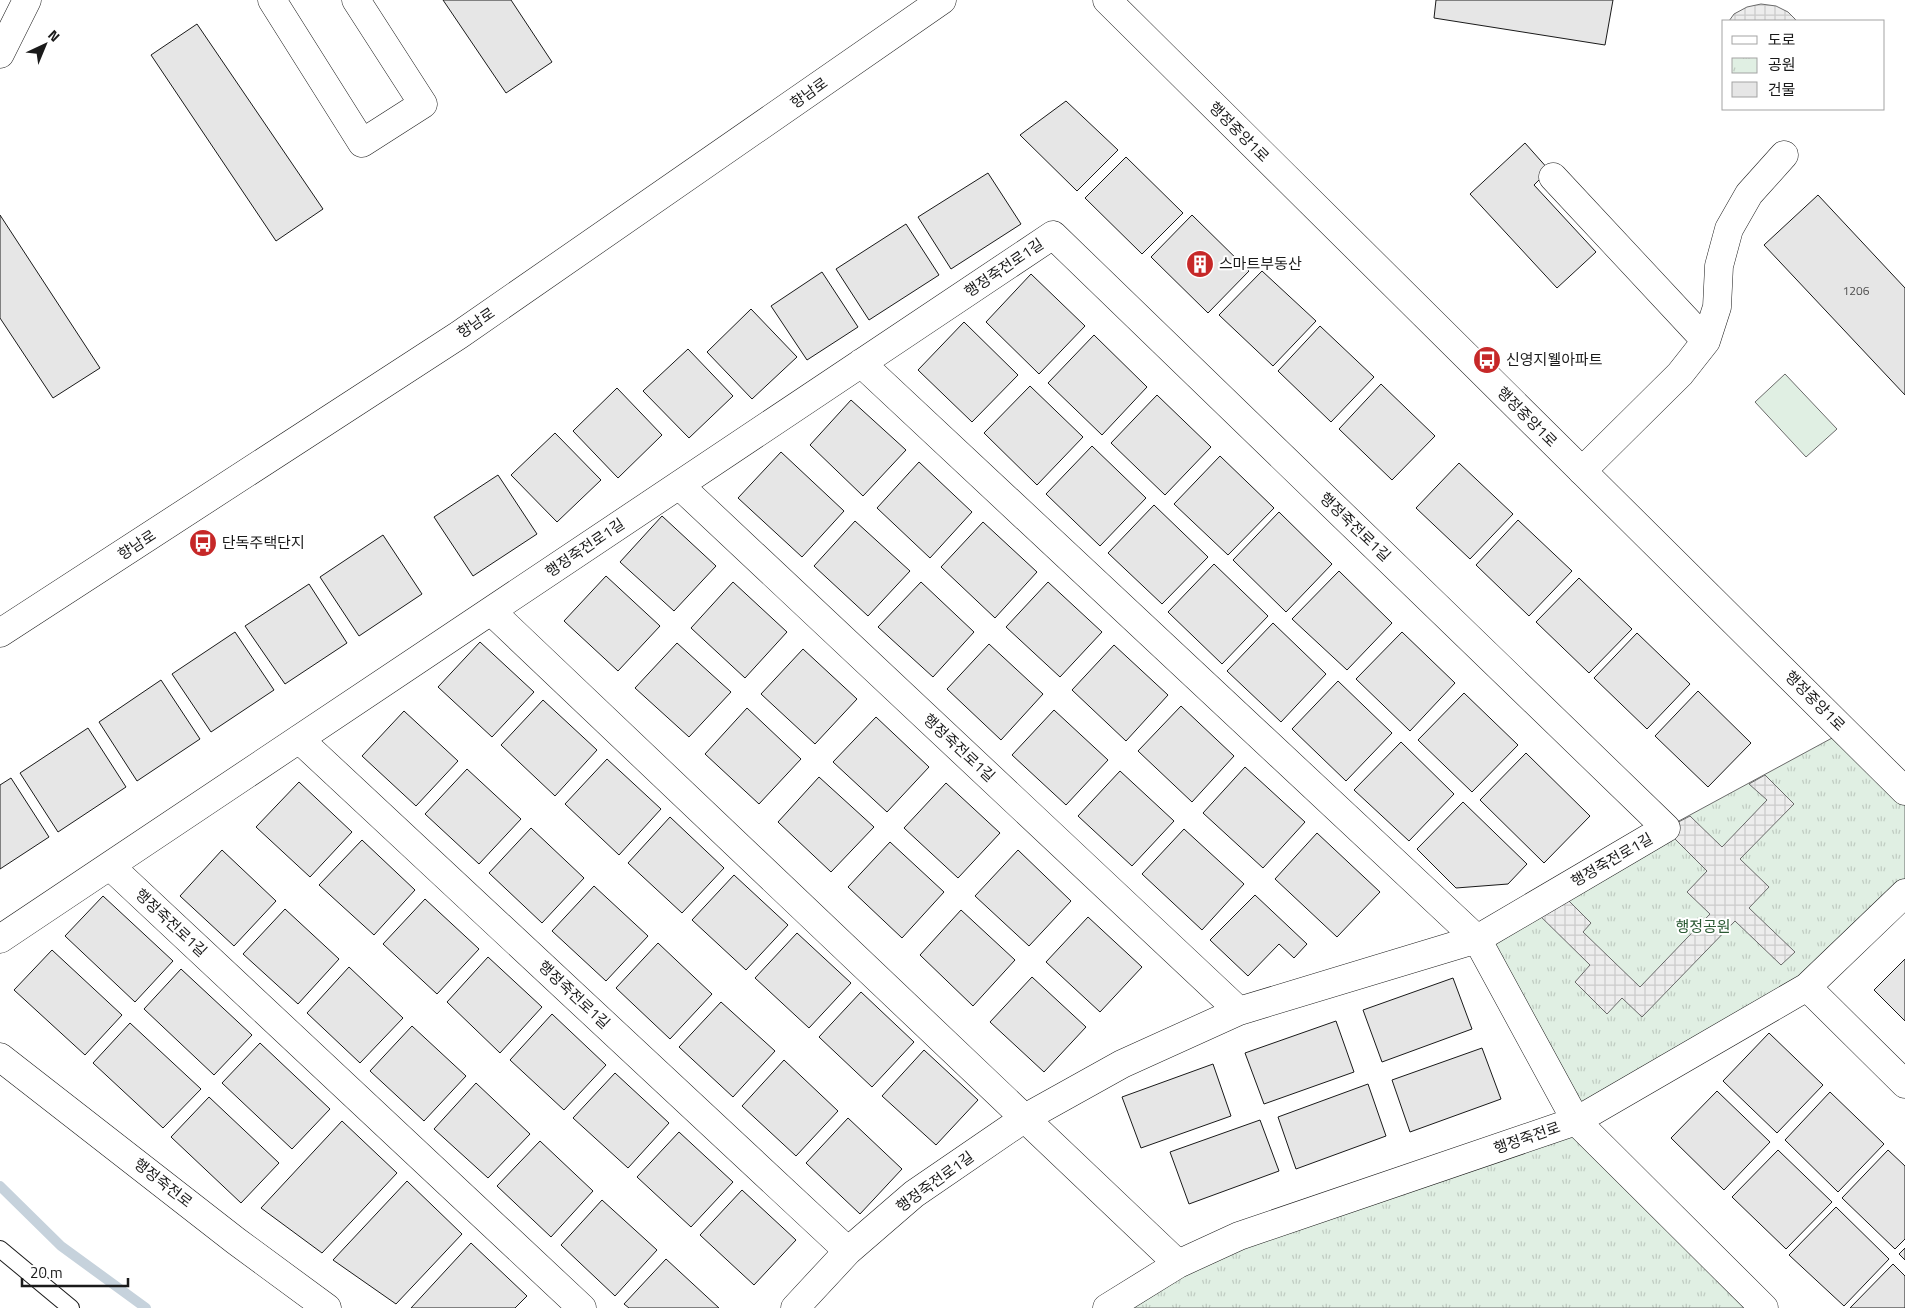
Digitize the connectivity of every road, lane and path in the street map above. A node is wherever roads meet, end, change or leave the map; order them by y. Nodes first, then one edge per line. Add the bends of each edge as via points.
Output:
1 (26, 0) edge
2 (272, 0) edge
3 (356, 0) edge
4 (942, 0) edge
5 (1107, 0) edge
6 (0, 54) edge
7 (1784, 155) dead end
8 (1553, 177) dead end
9 (1706, 341) junction
10 (861, 364) junction
11 (1582, 471) junction
12 (679, 485) junction
13 (491, 611) junction
14 (0, 633) edge
15 (299, 739) junction
16 (1905, 791) edge
17 (110, 866) junction
18 (1905, 894) edge
19 (0, 939) edge
20 (1477, 939) junction
21 (1807, 987) junction
22 (1239, 1011) junction
23 (0, 1057) edge
24 (1905, 1084) edge
25 (1025, 1118) junction
26 (1576, 1121) junction
27 (0, 1249) edge
28 (848, 1251) junction
29 (1178, 1264) junction
30 (71, 1308) edge
31 (327, 1308) edge
32 (582, 1308) edge
33 (794, 1308) edge
34 (1107, 1308) edge
35 (1764, 1308) edge

1 - 6 street
2 - 3 street via 362,143 423,104
4 - 14 street, 향남로 via 459,335
5 - 11 street, 행정중앙1로
7 - 9 street via 1749,194 1729,229 1719,266 1717,307
8 - 9 street
9 - 11 street via 1680,374
10 - 12 street, 행정죽전로1길
10 - 20 street
10 - 20 street, 행정죽전로1길 via 1053,235 1666,828
11 - 16 street, 행정중앙1로
12 - 13 street, 행정죽전로1길
12 - 22 street, 행정죽전로1길
13 - 15 street, 행정죽전로1길
13 - 25 street
15 - 17 street, 행정죽전로1길
15 - 28 street, 행정죽전로1길
17 - 19 street, 행정죽전로1길
17 - 32 street, 행정죽전로1길
18 - 21 street, 행정죽전로
20 - 22 street, 행정죽전로1길
20 - 26 street
21 - 24 street
21 - 26 street, 행정죽전로
22 - 25 street, 행정죽전로1길 via 1122,1064
23 - 31 street, 행정죽전로
25 - 28 street, 행정죽전로1길 via 914,1194
25 - 29 street
26 - 29 street, 행정죽전로 via 1239,1236
26 - 35 street
27 - 30 lane
28 - 33 street, 행정죽전로1길
29 - 34 street, 행정죽전로

